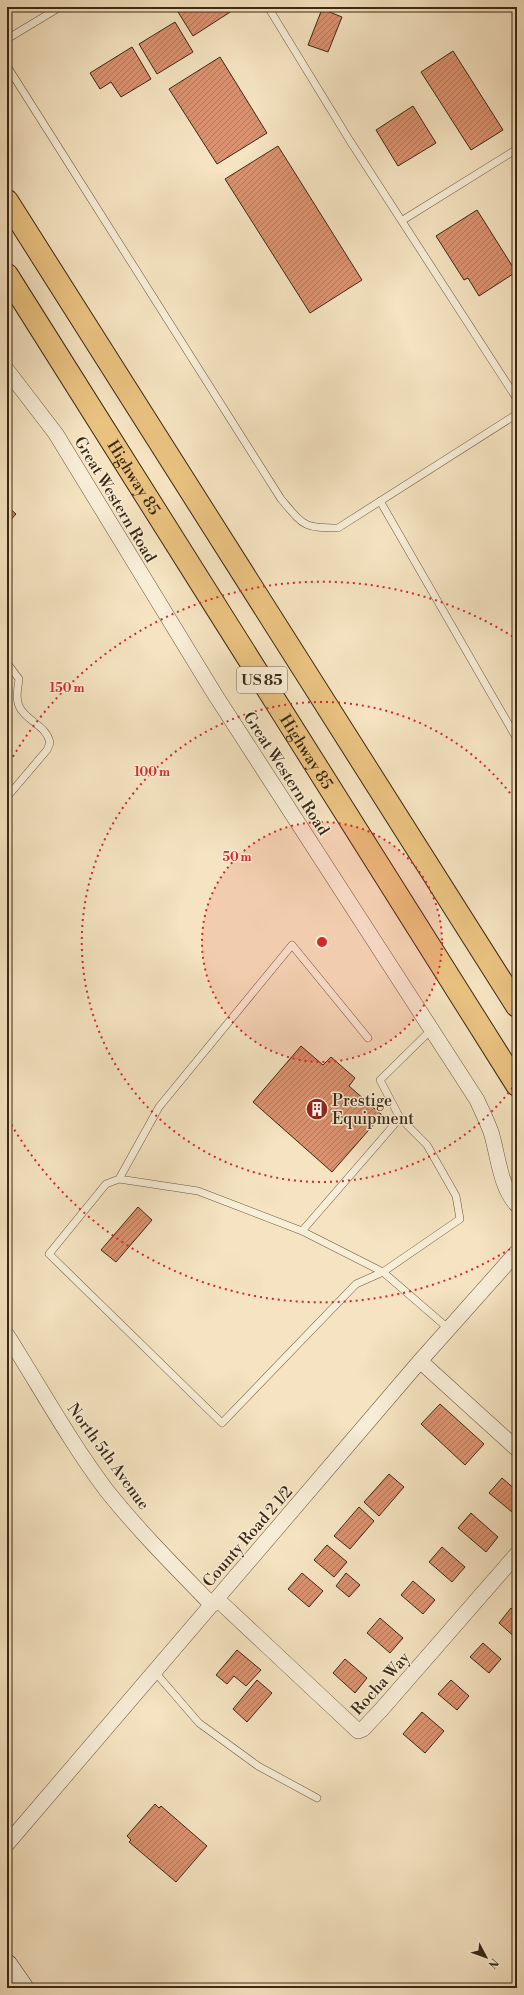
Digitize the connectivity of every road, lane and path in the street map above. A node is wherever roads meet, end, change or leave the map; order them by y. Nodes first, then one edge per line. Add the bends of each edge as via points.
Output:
1 (60, 7) edge
2 (268, 7) edge
3 (7, 39) edge
4 (7, 66) edge
5 (517, 148) edge
6 (7, 201) edge
7 (402, 220) junction
8 (7, 275) edge
9 (7, 370) edge
10 (517, 399) edge
11 (517, 414) edge
12 (380, 502) junction
13 (7, 663) edge
14 (517, 739) edge
15 (7, 797) edge
16 (517, 1006) edge
17 (431, 1030) junction
18 (368, 1038) dead end
19 (517, 1085) edge
20 (400, 1118) junction
21 (119, 1179) junction
22 (517, 1205) edge
23 (302, 1231) junction
24 (517, 1252) edge
25 (383, 1272) junction
26 (449, 1329) junction
27 (7, 1335) edge
28 (420, 1361) junction
29 (517, 1449) edge
30 (517, 1554) edge
31 (217, 1602) junction
32 (154, 1671) junction
33 (317, 1798) dead end
34 (7, 1844) edge
35 (7, 1965) edge
36 (23, 1988) edge

1 - 3 lane
2 - 7 lane
4 - 12 lane via 281,500 298,520 312,528 338,528
5 - 7 lane
6 - 16 highway, US 85
7 - 10 lane
8 - 19 highway, Highway 85 / US 85
9 - 17 street, Great Western Road via 56,434 214,693
11 - 12 lane
12 - 14 lane
13 - 15 lane via 19,679 19,707 47,734 50,743 47,750
17 - 20 lane via 380,1080
17 - 22 street, Great Western Road via 477,1100 490,1132 500,1171
18 - 21 lane via 292,945 159,1107
20 - 23 lane
20 - 25 lane via 427,1145 456,1196 460,1219
21 - 23 lane via 198,1191
21 - 25 lane via 106,1184 49,1254 222,1423 356,1284
23 - 25 lane
24 - 26 street, County Road 2 1/2
25 - 26 lane
26 - 28 street, County Road 2 1/2
27 - 31 street, North 5th Avenue via 80,1452 108,1491 144,1534
28 - 29 street
28 - 31 street, County Road 2 1/2
30 - 31 street, Rocha Way via 381,1710 358,1731
31 - 32 street, County Road 2 1/2
32 - 33 lane via 199,1723 258,1766
32 - 34 street, County Road 2 1/2
35 - 36 street

